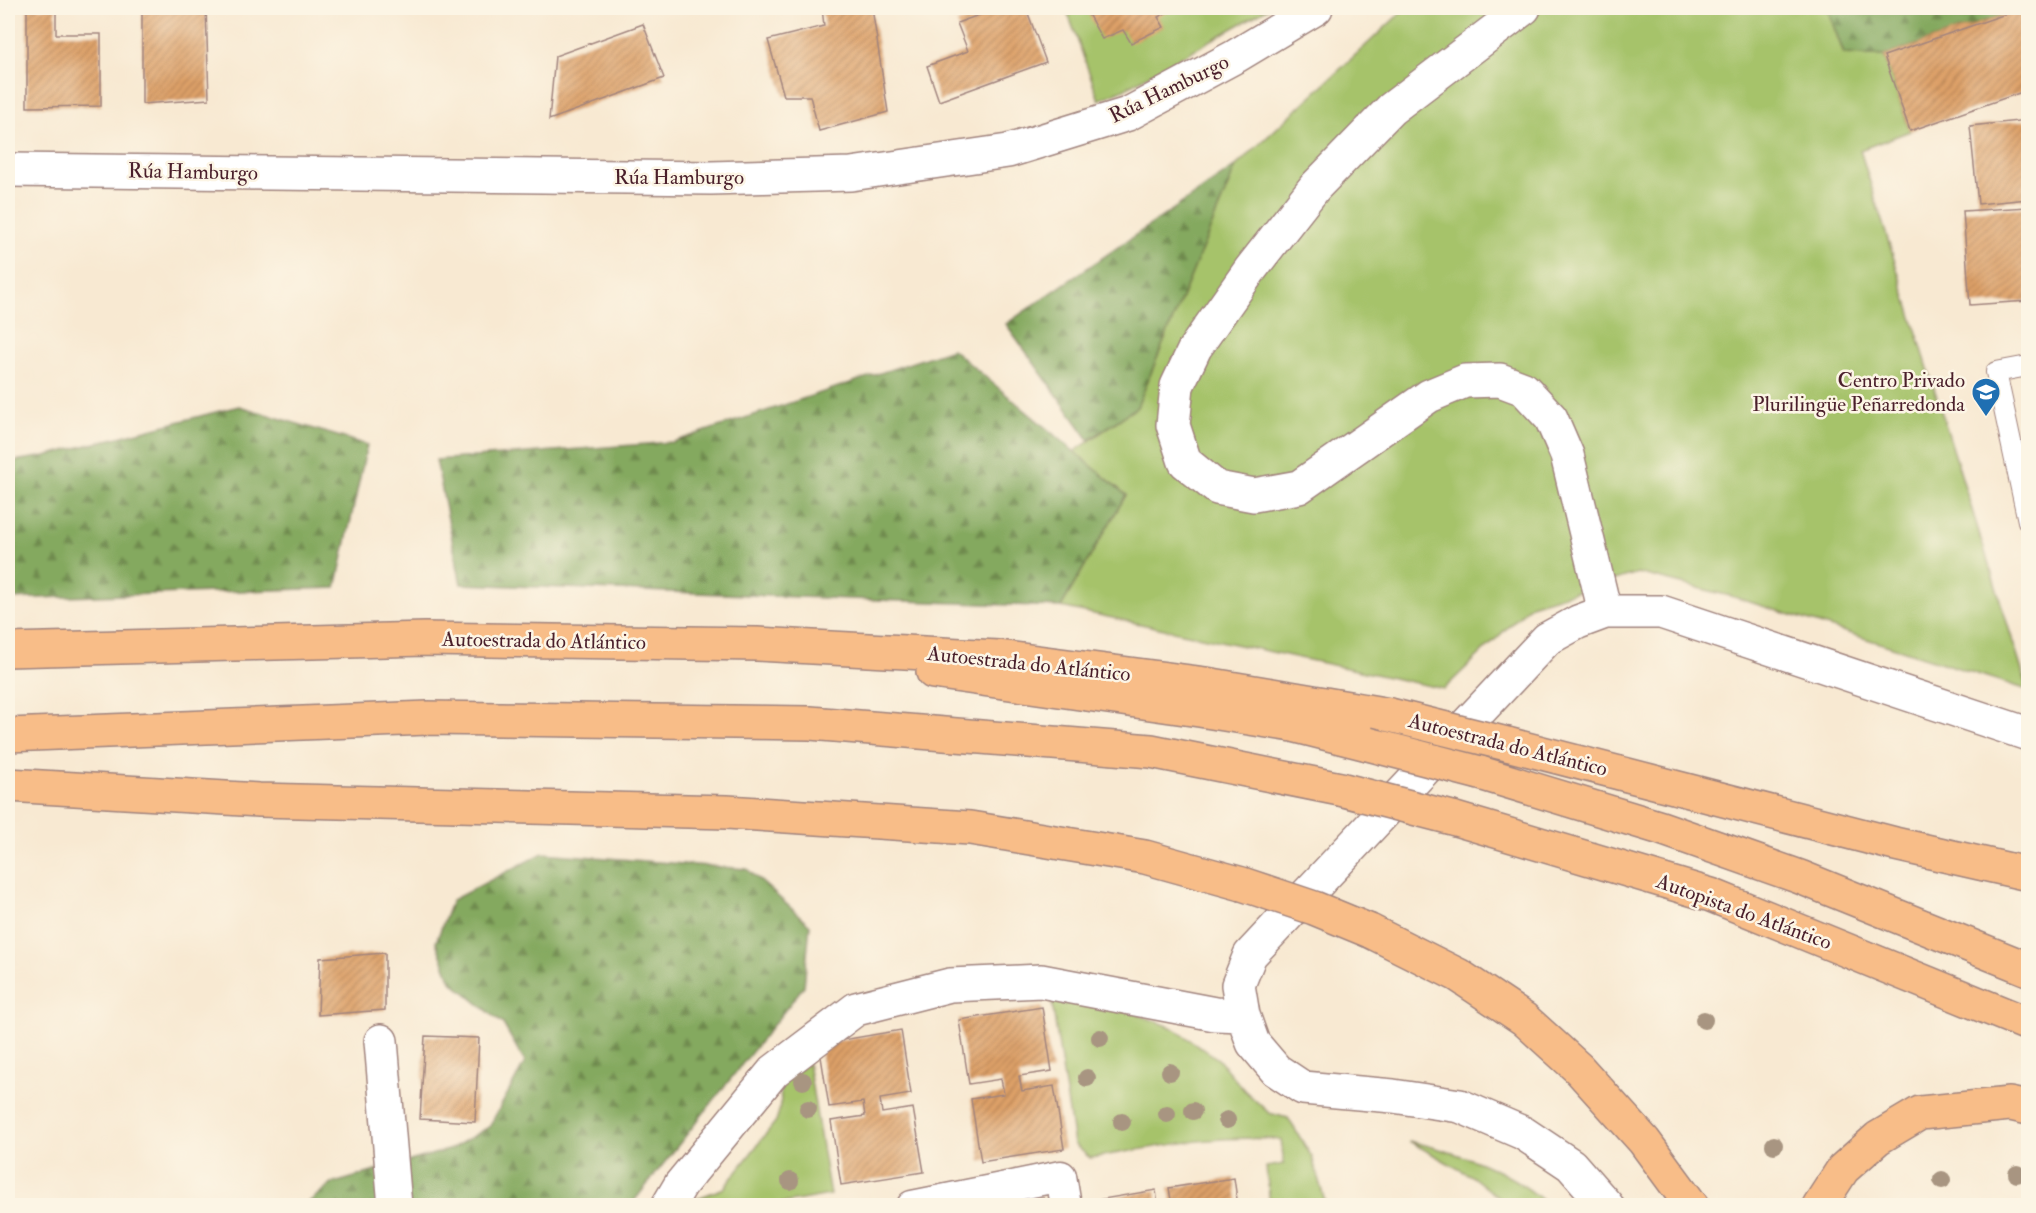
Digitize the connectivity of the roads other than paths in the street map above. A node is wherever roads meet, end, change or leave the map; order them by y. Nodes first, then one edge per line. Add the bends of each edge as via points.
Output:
1 (1316, 8) edge
2 (1524, 8) edge
3 (8, 170) edge
4 (2028, 366) edge
5 (2028, 521) edge
6 (1605, 612) junction
7 (757, 644) junction
8 (8, 650) edge
9 (2028, 734) edge
10 (8, 735) edge
11 (8, 785) edge
12 (2028, 874) edge
13 (2028, 969) edge
14 (1243, 1015) junction
15 (2028, 1024) edge
16 (381, 1041) dead end
17 (2028, 1108) edge
18 (395, 1206) edge
19 (668, 1206) edge
20 (912, 1206) edge
21 (1066, 1206) edge
22 (1607, 1206) edge
23 (1692, 1206) edge
24 (1819, 1206) edge

1 - 3 street, Rúa Hamburgo via 1128,114 1008,151 851,174 711,178
2 - 6 street via 1391,109 1316,187 1195,348 1177,386 1173,425 1185,462 1217,488 1254,495 1299,487 1429,396 1465,381 1500,380 1524,389 1551,418 1567,455
4 - 5 lane via 1996,372
6 - 9 street via 1661,612
6 - 14 street via 1547,639 1251,955 1238,985
7 - 8 highway, Autoestrada do Atlántico via 425,639
7 - 12 highway, Autoestrada do Atlántico, bridge via 998,657 1206,684 1390,716
7 - 13 highway, bridge via 1199,710 1368,744 1661,828 1800,877
10 - 15 highway, Autopista do Atlántico, bridge via 428,718 810,723 1151,751 1340,789 1711,895
11 - 23 highway, bridge via 259,800 728,812 970,828 1145,857 1314,908 1370,930 1458,975 1524,1019 1579,1069 1644,1141
14 - 19 street via 1215,1014 1041,981 950,985 856,1009 774,1071 681,1184
14 - 22 street via 1260,1052 1276,1070 1303,1088 1460,1107 1523,1133 1571,1165
16 - 18 street
17 - 24 highway via 2010,1104 1920,1113 1878,1138 1843,1169
20 - 21 street via 1061,1176

